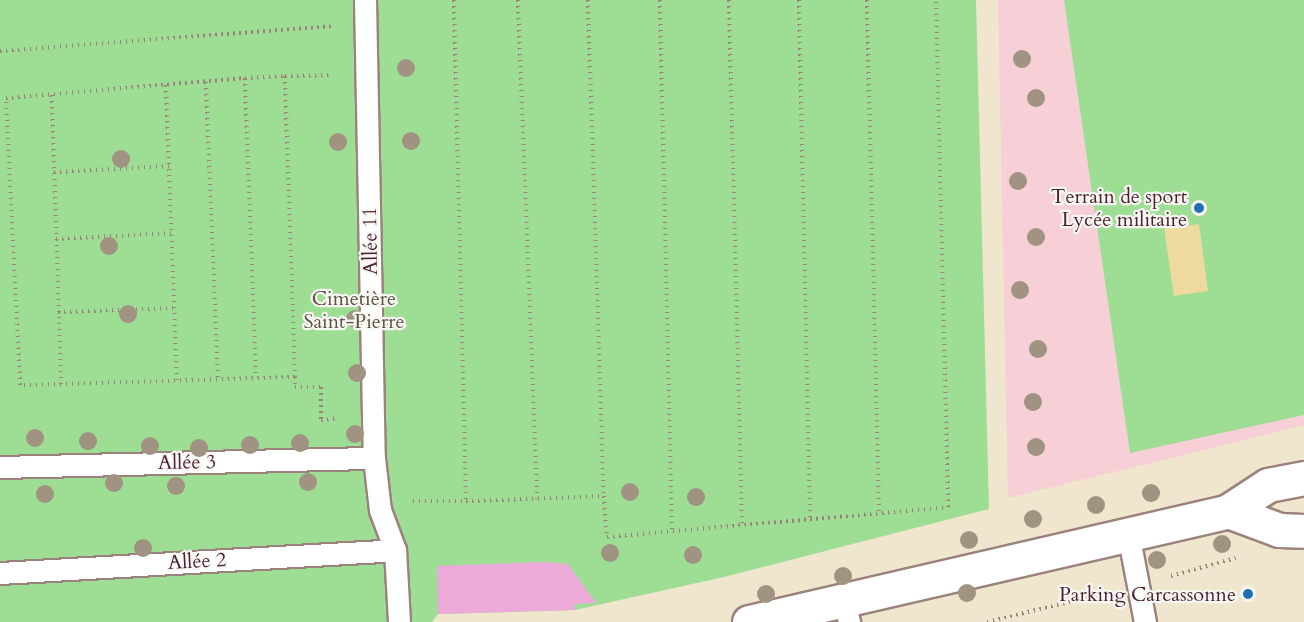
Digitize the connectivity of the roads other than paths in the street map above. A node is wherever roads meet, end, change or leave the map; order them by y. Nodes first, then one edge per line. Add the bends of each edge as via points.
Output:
1 (365, 0) edge
2 (374, 458) junction
3 (0, 467) edge
4 (1304, 478) edge
5 (1228, 511) junction
6 (1304, 531) edge
7 (1128, 533) junction
8 (395, 549) junction
9 (0, 573) edge
10 (846, 611) edge
11 (399, 622) edge
12 (749, 622) edge
13 (1145, 622) edge

1 - 2 lane, Allée 11
2 - 3 lane, Allée 3
2 - 8 lane, Allée 11 via 380,502
4 - 5 main road via 1268,484
5 - 6 main road via 1279,530
5 - 7 main road
7 - 10 main road
7 - 13 lane
8 - 9 lane, Allée 2
8 - 11 lane, Allée 11
10 - 12 main road

